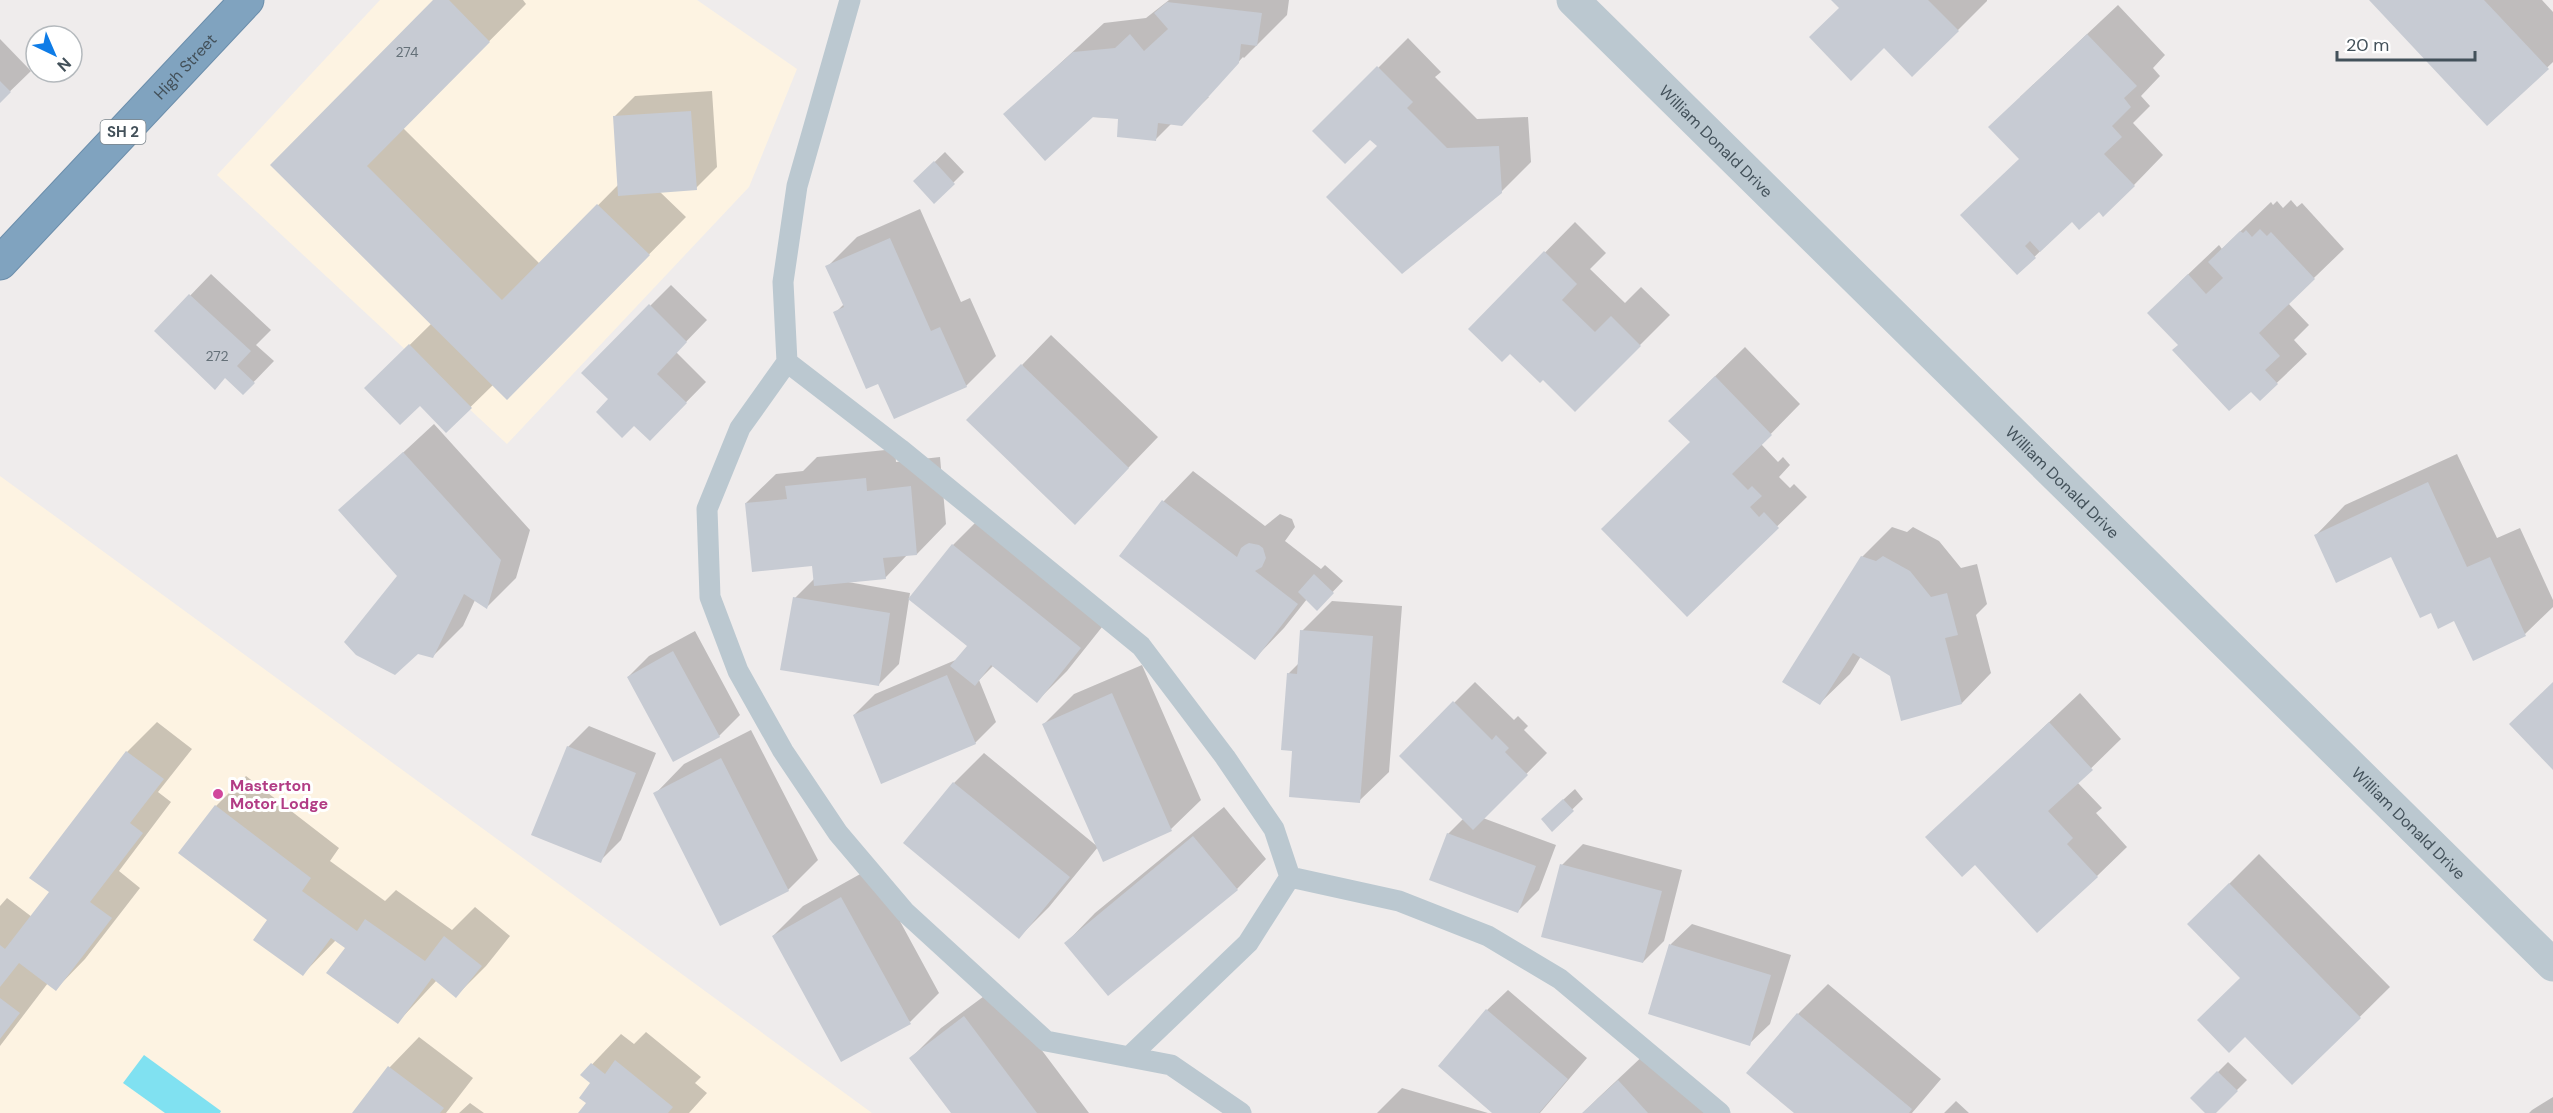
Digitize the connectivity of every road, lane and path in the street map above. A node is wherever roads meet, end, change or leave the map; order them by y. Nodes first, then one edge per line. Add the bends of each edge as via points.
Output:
1 (247, 0) edge
2 (850, 0) edge
3 (1573, 0) edge
4 (0, 263) edge
5 (787, 362) junction
6 (1290, 877) junction
7 (2553, 965) edge
8 (1129, 1057) junction
9 (1241, 1113) edge
10 (1720, 1113) edge

1 - 4 highway, High Street / SH 2
2 - 5 lane via 797,186 783,282
3 - 7 street, William Donald Drive
5 - 6 lane via 1141,646 1274,829
5 - 8 lane via 740,428 707,509 710,597 738,671 783,751 838,833 905,912 1046,1041
6 - 8 lane via 1248,943
6 - 10 lane via 1399,901 1488,936 1560,979
8 - 9 lane via 1171,1065

